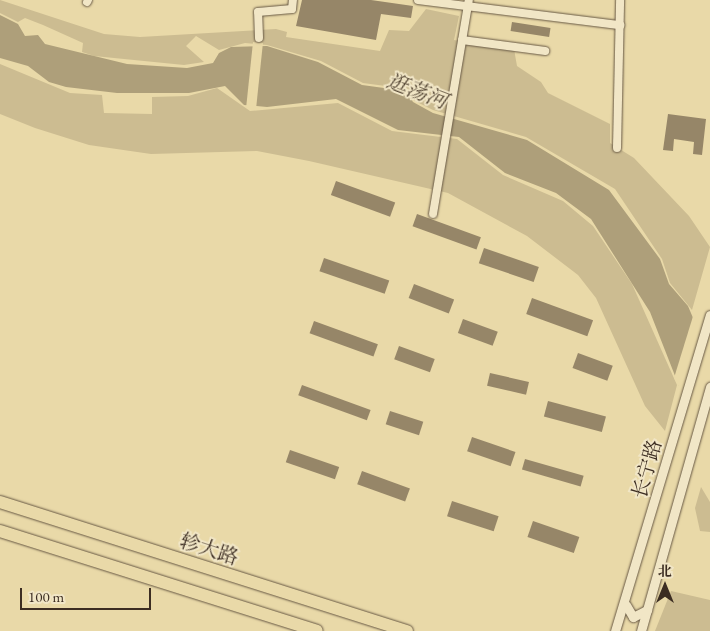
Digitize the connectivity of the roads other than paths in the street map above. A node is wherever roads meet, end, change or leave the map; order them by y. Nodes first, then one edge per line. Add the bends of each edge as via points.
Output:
1 (293, 0) edge
2 (418, 0) edge
3 (620, 0) edge
4 (468, 4) edge
5 (620, 25) junction
6 (259, 38) dead end
7 (462, 40) junction
8 (545, 51) dead end
9 (617, 148) dead end
10 (433, 214) dead end
11 (710, 315) edge
12 (710, 387) edge
13 (0, 502) edge
14 (0, 532) edge
15 (626, 605) junction
16 (647, 610) junction
17 (317, 631) edge
18 (408, 631) edge
19 (615, 631) edge
20 (641, 631) edge

1 - 6 street via 292,9 258,12
2 - 4 street
3 - 5 street
4 - 5 street
4 - 7 street
5 - 9 street
7 - 8 street
7 - 10 street
11 - 15 street, 长宁路
12 - 16 street, 长宁路
13 - 18 highway, 轸大路
14 - 17 highway
15 - 16 street via 634,617
15 - 19 street, 长宁路
16 - 20 street, 长宁路

